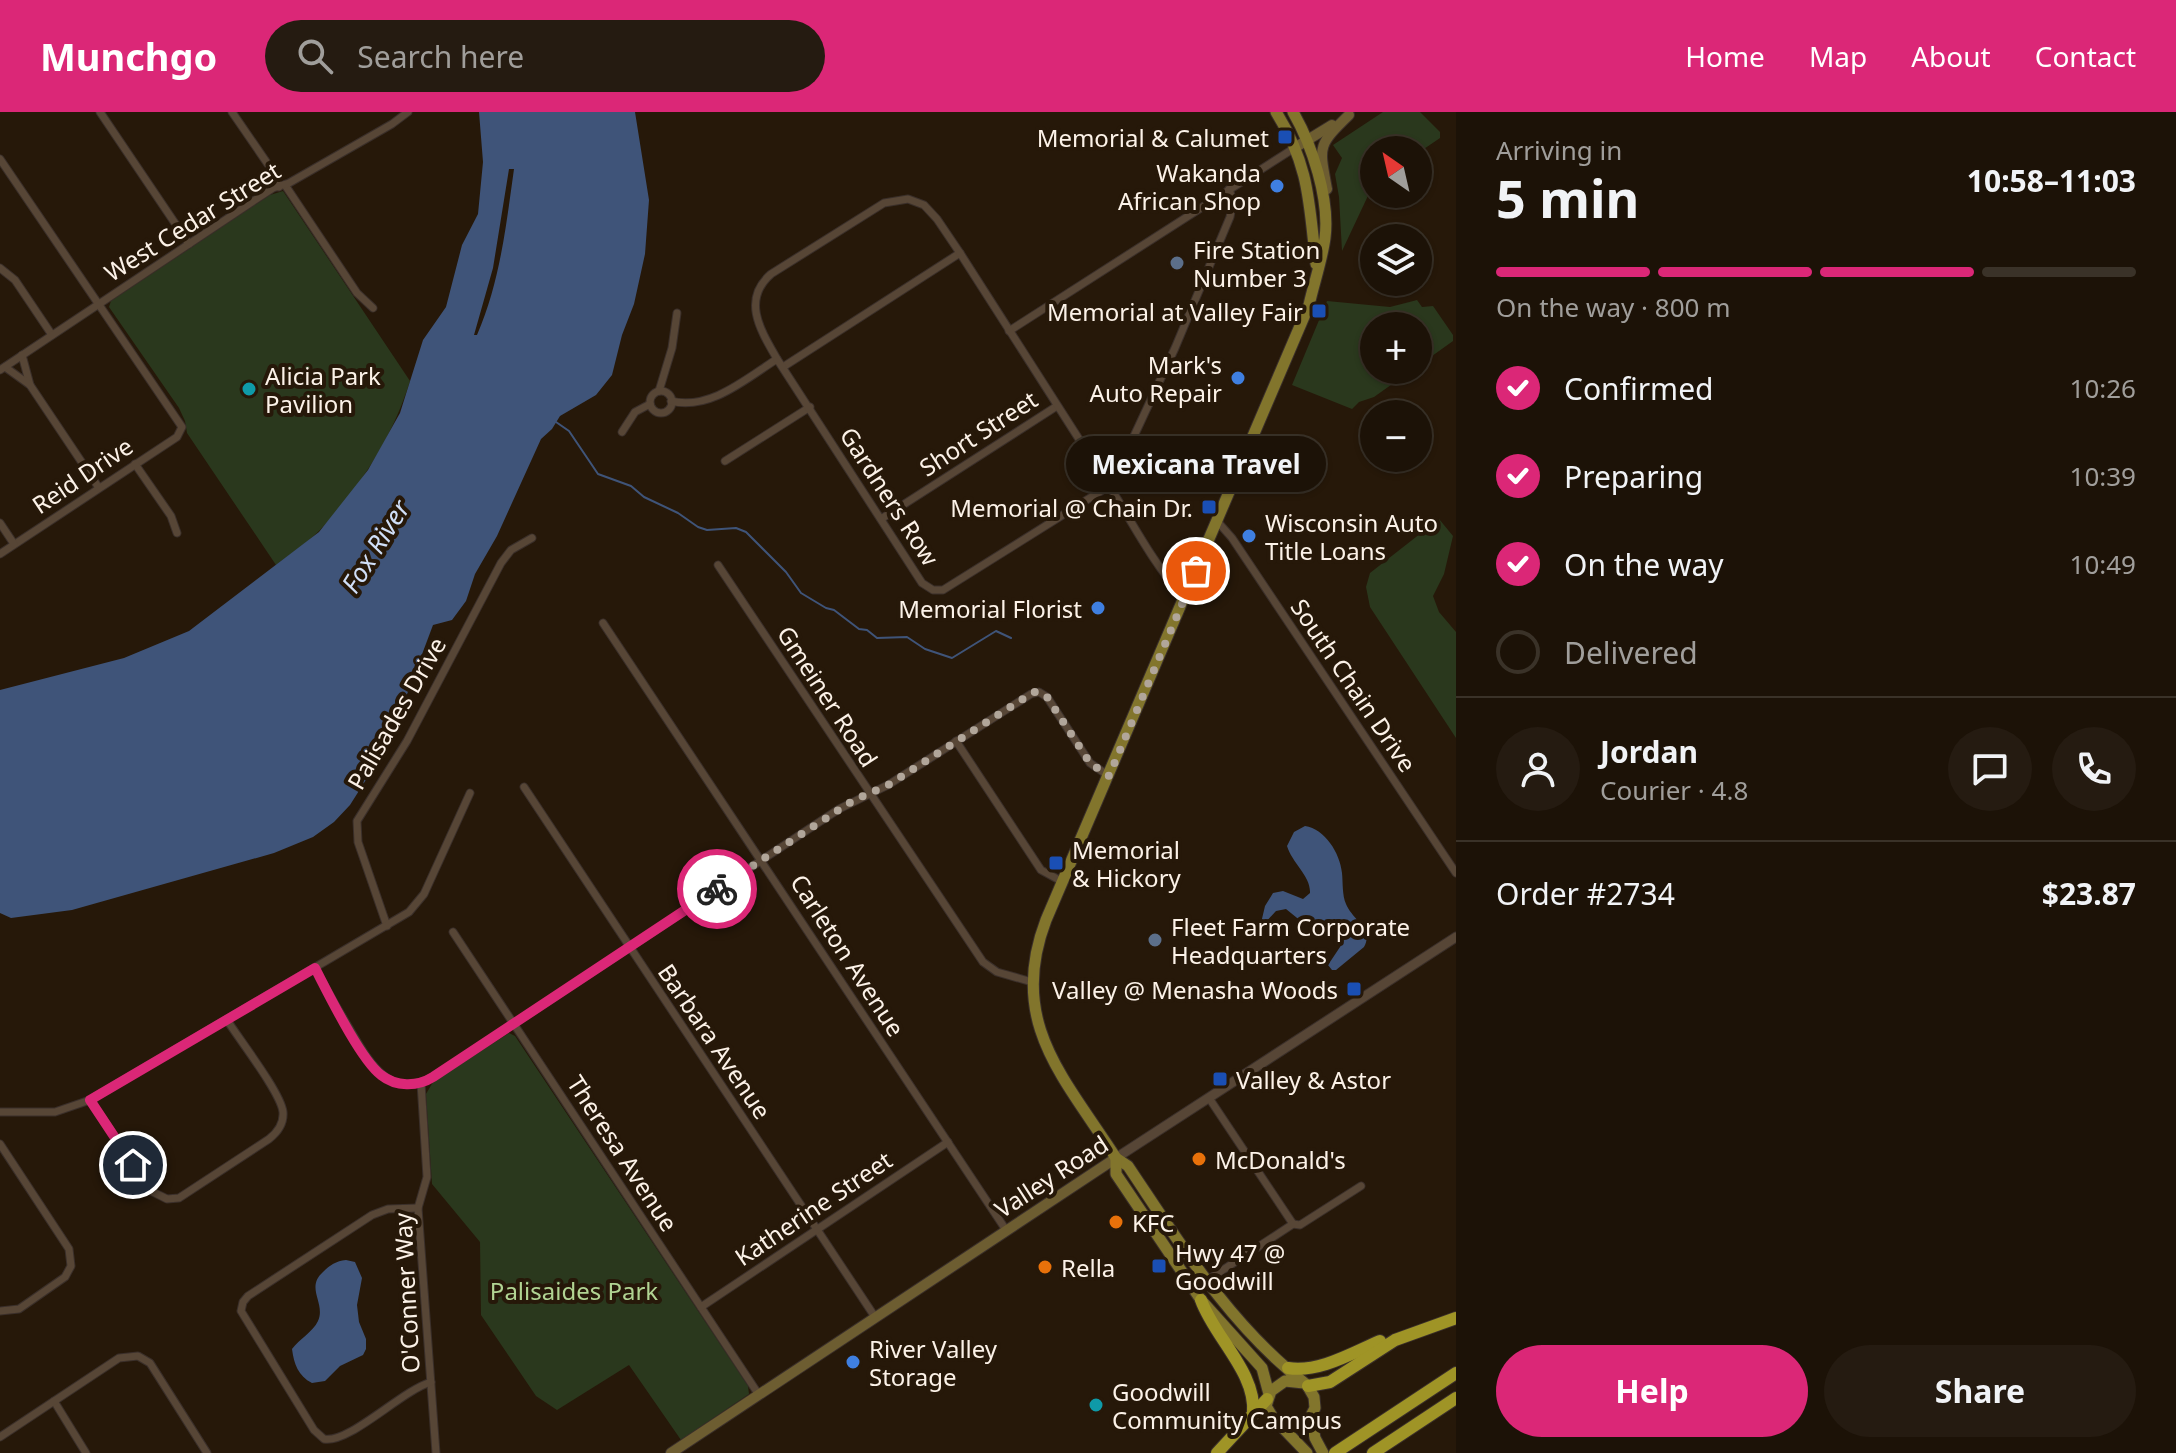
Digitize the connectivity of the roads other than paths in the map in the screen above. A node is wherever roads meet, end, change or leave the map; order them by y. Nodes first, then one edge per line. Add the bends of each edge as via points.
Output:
1 (100, 112) edge
2 (232, 112) edge
3 (408, 112) edge
4 (1276, 112) edge
5 (1293, 112) edge
6 (1351, 113) edge
7 (1308, 141) junction
8 (1296, 147) junction
9 (0, 159) edge
10 (282, 186) junction
11 (1229, 189) junction
12 (1324, 214) junction
13 (189, 244) junction
14 (960, 253) junction
15 (0, 268) edge
16 (1316, 270) junction
17 (99, 304) junction
18 (373, 308) dead end
19 (677, 313) dead end
20 (1009, 331) junction
21 (52, 335) junction
22 (22, 355) junction
23 (777, 359) junction
24 (783, 367) junction
25 (2, 369) edge
26 (30, 385) junction
27 (659, 391) junction
28 (671, 401) junction
29 (650, 404) junction
30 (1057, 406) junction
31 (810, 407) junction
32 (622, 432) dead end
33 (725, 461) dead end
34 (135, 464) junction
35 (1109, 486) junction
36 (99, 488) junction
37 (881, 519) junction
38 (1217, 521) junction
39 (0, 523) edge
40 (177, 533) dead end
41 (532, 538) dead end
42 (14, 544) junction
43 (0, 554) edge
44 (718, 565) dead end
45 (1184, 598) junction
46 (603, 623) dead end
47 (956, 741) junction
48 (1109, 776) junction
49 (524, 787) dead end
50 (470, 793) dead end
51 (870, 794) junction
52 (762, 860) junction
53 (1456, 873) edge
54 (1063, 882) junction
55 (387, 926) junction
56 (453, 932) dead end
57 (1456, 937) edge
58 (628, 947) junction
59 (315, 968) junction
60 (1032, 982) junction
61 (227, 1020) junction
62 (514, 1024) junction
63 (421, 1083) junction
64 (1209, 1098) junction
65 (90, 1100) junction
66 (0, 1102) edge
67 (2, 1112) edge
68 (948, 1142) junction
69 (0, 1144) edge
70 (1116, 1158) junction
71 (1361, 1186) dead end
72 (418, 1208) junction
73 (1293, 1224) junction
74 (817, 1230) junction
75 (1006, 1230) junction
76 (1206, 1281) junction
77 (1201, 1300) junction
78 (701, 1307) junction
79 (0, 1311) edge
80 (875, 1317) junction
81 (1456, 1318) edge
82 (1414, 1332) junction
83 (1288, 1368) junction
84 (1456, 1373) edge
85 (431, 1382) junction
86 (1306, 1384) junction
87 (759, 1395) junction
88 (1268, 1397) junction
89 (1456, 1398) edge
90 (54, 1401) junction
91 (1253, 1414) junction
92 (1311, 1417) junction
93 (1275, 1421) junction
94 (0, 1437) edge
95 (1338, 1450) edge
96 (86, 1453) edge
97 (207, 1453) edge
98 (436, 1453) edge
99 (671, 1453) edge
100 (1217, 1453) edge
101 (1307, 1453) edge
102 (1323, 1453) edge
103 (1373, 1453) edge

1 - 13 street
2 - 10 street
3 - 10 street, West Cedar Street
4 - 8 main road
5 - 7 main road
6 - 7 main road
6 - 12 main road via 1321,150
7 - 8 main road
7 - 12 main road
8 - 11 street
8 - 16 main road via 1308,188
9 - 17 street
10 - 13 street, West Cedar Street
10 - 18 street
11 - 20 street
11 - 35 street via 1230,217
12 - 16 main road via 1325,238
13 - 17 street, West Cedar Street
14 - 20 street
14 - 23 street, Gardners Row via 928,208 908,199 884,203 762,283 756,320
14 - 24 street
15 - 21 street via 15,280
16 - 38 main road via 1302,326
17 - 21 street, West Cedar Street
17 - 34 street, Reid Drive via 182,427 177,437
19 - 27 street
20 - 30 street
21 - 22 street, West Cedar Street
22 - 25 street, West Cedar Street
22 - 26 street
23 - 24 street, Gardners Row
23 - 28 street via 721,394 693,403
24 - 31 street, Gardners Row
25 - 26 street
26 - 36 street
27 - 28 street
27 - 29 street
28 - 29 street via 664,412
29 - 32 street via 635,412
30 - 35 street
30 - 37 street, Short Street
31 - 33 street
31 - 37 street, Gardners Row
34 - 36 street, Reid Drive
34 - 40 street
35 - 37 street, Gardners Row via 939,591 922,583
35 - 45 street
36 - 42 street, Reid Drive
38 - 45 main road
38 - 53 street, South Chain Drive
39 - 42 street
41 - 55 street, Palisades Drive via 501,563 407,741 357,821 358,842
42 - 43 street, Reid Drive
44 - 51 street, Gmeiner Road
45 - 48 main road
46 - 52 street, Carleton Avenue
47 - 48 street via 1039,692 1090,763
47 - 51 street
47 - 54 street via 1041,870
48 - 54 main road
49 - 58 street, Barbara Avenue
50 - 55 street via 424,894
51 - 52 street
51 - 60 street, Gmeiner Road via 983,962
52 - 58 street
52 - 68 street, Carleton Avenue
54 - 60 main road via 1040,935
55 - 59 street
56 - 62 street, Theresa Avenue
57 - 64 street, Valley Road
58 - 62 street
58 - 74 street, Barbara Avenue
59 - 61 street
59 - 63 street via 374,1068 395,1082
60 - 70 main road via 1035,1018 1045,1047
61 - 65 street
61 - 65 street via 280,1102 283,1119 269,1139 185,1196 167,1199 151,1191
62 - 63 street
62 - 78 street, Theresa Avenue
63 - 72 street, O'Conner Way via 427,1177
64 - 70 street, Valley Road
64 - 73 street
65 - 67 street via 55,1112
66 - 67 street
68 - 74 street, Katherine Street
68 - 75 street, Carleton Avenue
69 - 79 street via 72,1259 62,1280 19,1309
70 - 75 main road, Valley Road
70 - 76 main road via 1128,1166
70 - 77 main road via 1116,1174
71 - 73 street via 1300,1225
72 - 85 street, O'Conner Way
72 - 85 street via 372,1215 248,1296 241,1311 324,1439 340,1438
73 - 76 street
74 - 78 street, Katherine Street
74 - 80 street, Barbara Avenue
75 - 80 main road, Valley Road
76 - 83 main road via 1240,1323
77 - 88 main road via 1262,1368
77 - 91 highway via 1248,1385
78 - 87 street, Theresa Avenue
80 - 87 main road, Valley Road
81 - 82 highway
82 - 83 highway via 1394,1334 1314,1367
82 - 86 highway via 1330,1382
83 - 86 main road
84 - 95 highway
85 - 98 street, O'Conner Way
86 - 88 main road via 1285,1381
86 - 92 main road via 1315,1403
87 - 99 main road, Valley Road
88 - 91 highway
88 - 93 main road via 1268,1412
89 - 103 highway
90 - 94 street
90 - 96 street
90 - 97 street via 119,1358 138,1356 150,1363
91 - 100 highway
92 - 93 main road via 1295,1427
92 - 102 main road
93 - 101 main road

